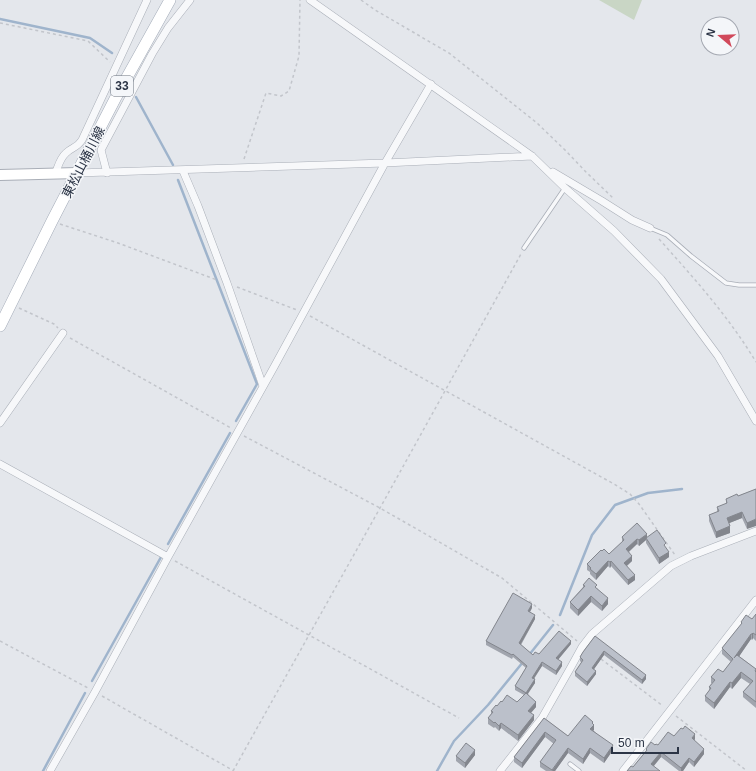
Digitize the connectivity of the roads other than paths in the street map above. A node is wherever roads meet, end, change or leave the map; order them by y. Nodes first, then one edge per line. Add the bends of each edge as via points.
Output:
1 (147, 0) edge
2 (170, 0) edge
3 (190, 0) edge
4 (310, 0) edge
5 (431, 84) junction
6 (532, 156) junction
7 (385, 164) junction
8 (544, 167) junction
9 (183, 171) junction
10 (77, 173) junction
11 (107, 173) junction
12 (55, 174) junction
13 (0, 175) edge
14 (566, 188) junction
15 (650, 228) joint
16 (524, 248) road end
17 (756, 285) edge
18 (0, 326) edge
19 (62, 333) road end
20 (263, 386) junction
21 (756, 421) edge
22 (0, 423) edge
23 (0, 464) edge
24 (756, 531) edge
25 (168, 557) junction
26 (756, 600) edge
27 (570, 764) dead end
28 (50, 771) edge
29 (500, 771) edge
30 (579, 771) edge
31 (623, 771) edge

1 - 12 street via 82,140 76,147 67,151
2 - 10 main road, 東松山桶川線 / 33 via 116,96
3 - 11 street via 152,54 101,150
4 - 5 street
5 - 6 street
5 - 7 street
6 - 7 street
6 - 8 street
7 - 9 street
7 - 20 street
8 - 14 street
8 - 15 street via 632,220
9 - 11 street
9 - 20 street
10 - 11 street
10 - 12 street
10 - 18 main road, 東松山桶川線 / 33
12 - 13 street
14 - 16 lane
14 - 21 street via 614,231 661,279 718,356
15 - 17 lane via 666,235 726,283
19 - 22 street
20 - 25 street
23 - 25 street
24 - 29 street via 672,566 592,634 583,645 542,718
25 - 28 street
26 - 31 street
27 - 30 lane

